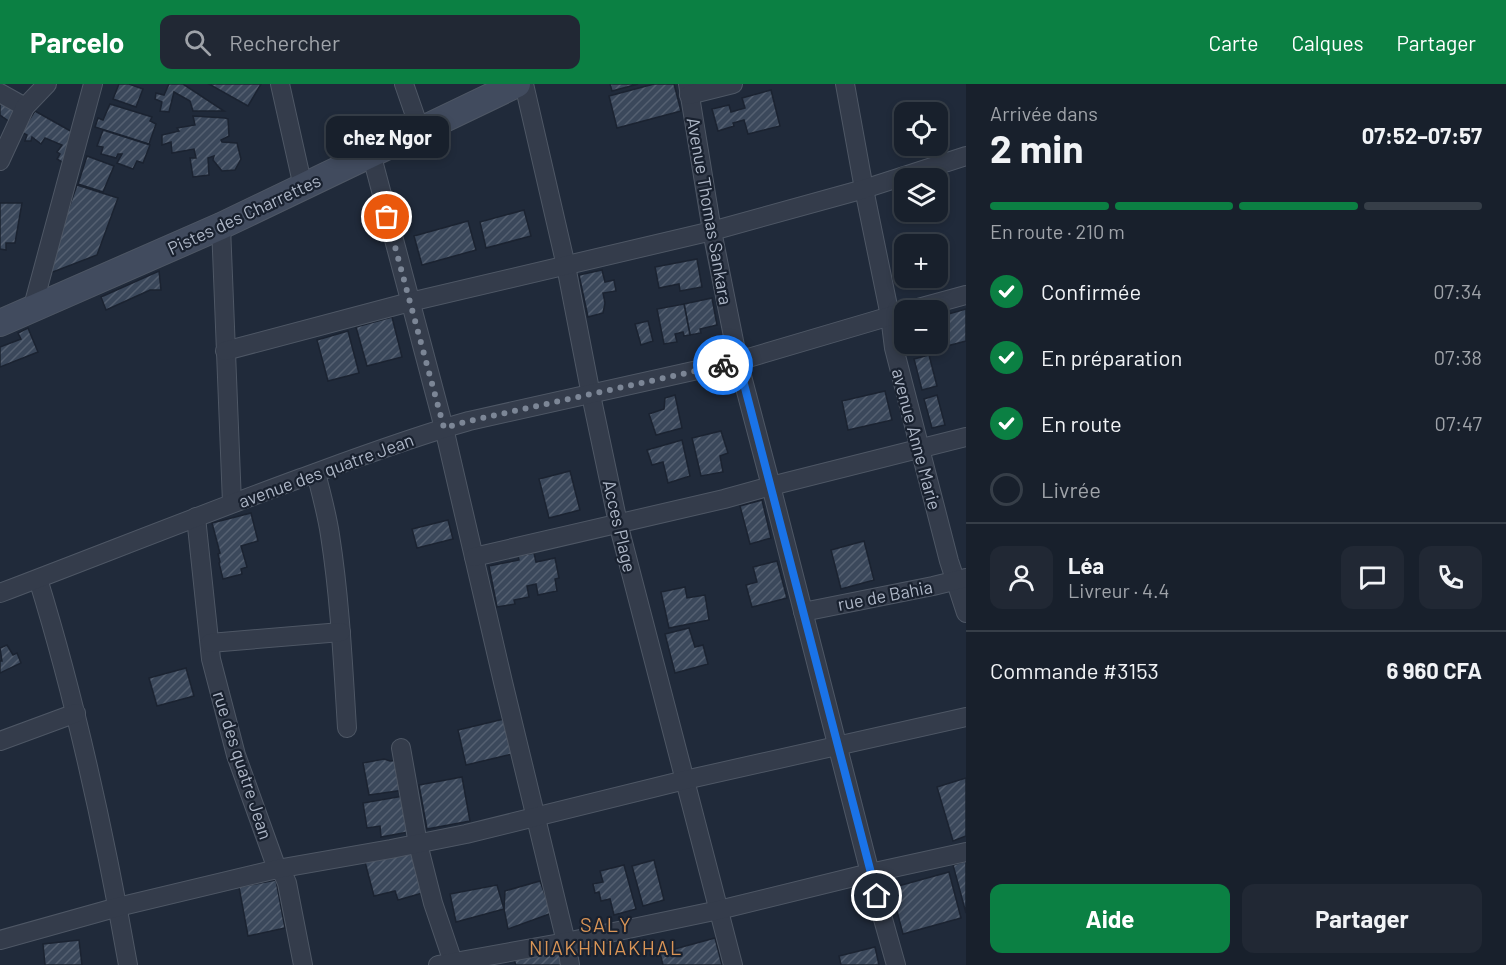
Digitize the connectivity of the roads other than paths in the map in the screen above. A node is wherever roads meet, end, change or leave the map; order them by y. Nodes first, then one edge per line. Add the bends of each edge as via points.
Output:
1 (47, 84) edge
2 (93, 84) edge
3 (280, 84) edge
4 (404, 84) edge
5 (517, 84) edge
6 (524, 84) edge
7 (733, 84) edge
8 (844, 84) edge
9 (688, 90) edge
10 (0, 93) edge
11 (25, 107) junction
12 (420, 130) junction
13 (371, 153) junction
14 (966, 156) edge
15 (0, 160) edge
16 (303, 187) junction
17 (864, 189) junction
18 (221, 226) junction
19 (712, 231) junction
20 (566, 266) junction
21 (966, 295) edge
22 (947, 300) edge
23 (410, 302) junction
24 (894, 303) edge
25 (32, 310) junction
26 (894, 315) edge
27 (0, 323) edge
28 (225, 351) junction
29 (896, 354) edge
30 (738, 361) junction
31 (591, 395) junction
32 (444, 428) junction
33 (966, 437) edge
34 (920, 450) junction
35 (316, 472) junction
36 (771, 486) junction
37 (232, 503) junction
38 (196, 517) junction
39 (618, 523) junction
40 (474, 557) junction
41 (39, 579) junction
42 (961, 579) edge
43 (0, 594) edge
44 (803, 612) junction
45 (966, 613) edge
46 (341, 632) junction
47 (210, 644) junction
48 (76, 713) junction
49 (966, 717) edge
50 (347, 728) dead end
51 (0, 741) edge
52 (837, 745) junction
53 (401, 748) dead end
54 (685, 780) junction
55 (536, 817) junction
56 (418, 844) junction
57 (966, 852) edge
58 (278, 869) junction
59 (870, 873) junction
60 (118, 907) junction
61 (719, 910) junction
62 (0, 940) edge
63 (566, 942) junction
64 (448, 964) edge
65 (128, 965) edge
66 (303, 965) edge
67 (570, 965) edge
68 (733, 965) edge
69 (896, 965) edge

1 - 11 street
2 - 25 street
3 - 16 street
4 - 12 street
5 - 12 main road, Pistes des Charrettes
6 - 20 street, Acces Plage
7 - 9 street
8 - 17 street, avenue Anne Marie
9 - 19 street, Avenue Thomas Sankara
10 - 11 street
11 - 15 street
12 - 13 main road, Pistes des Charrettes
13 - 16 main road, Pistes des Charrettes
13 - 23 street
14 - 17 street
16 - 18 main road, Pistes des Charrettes
17 - 19 street
17 - 24 street, avenue Anne Marie
18 - 25 main road, Pistes des Charrettes
18 - 28 street
19 - 20 street
19 - 30 street, Avenue Thomas Sankara
20 - 23 street
20 - 31 street, Acces Plage
21 - 22 street
23 - 28 street
23 - 32 street
25 - 27 main road, Pistes des Charrettes
26 - 30 street, avenue des quatre Jean
28 - 37 street
29 - 34 street, avenue Anne Marie
30 - 31 street, avenue des quatre Jean
30 - 36 street, Avenue Thomas Sankara
31 - 32 street, avenue des quatre Jean
31 - 39 street, Acces Plage
32 - 35 street, avenue des quatre Jean
32 - 40 street
33 - 34 street
34 - 36 street
34 - 42 street, avenue Anne Marie
35 - 37 street, avenue des quatre Jean
35 - 46 street via 330,533
36 - 39 street
36 - 44 street, Avenue Thomas Sankara
37 - 38 street, avenue des quatre Jean
38 - 41 street, avenue des quatre Jean
38 - 47 street, rue des quatre Jean
39 - 40 street
39 - 54 street, Acces Plage
40 - 55 street
41 - 43 street, avenue des quatre Jean
41 - 48 street
42 - 44 street, rue de Bahia
42 - 45 street
44 - 52 street, Avenue Thomas Sankara
46 - 47 street
46 - 50 street
47 - 58 street, rue des quatre Jean via 236,756
48 - 51 street
48 - 60 street
49 - 52 street
52 - 54 street
52 - 59 street, Avenue Thomas Sankara
53 - 56 street
54 - 55 street
54 - 61 street, Acces Plage
55 - 56 street
55 - 63 street
56 - 58 street
56 - 64 street
57 - 59 street
58 - 60 street
58 - 66 street, rue des quatre Jean via 286,883
59 - 61 street
59 - 69 street, Avenue Thomas Sankara
60 - 62 street
60 - 65 street
61 - 63 street
61 - 68 street, Acces Plage
63 - 64 street
63 - 67 street

